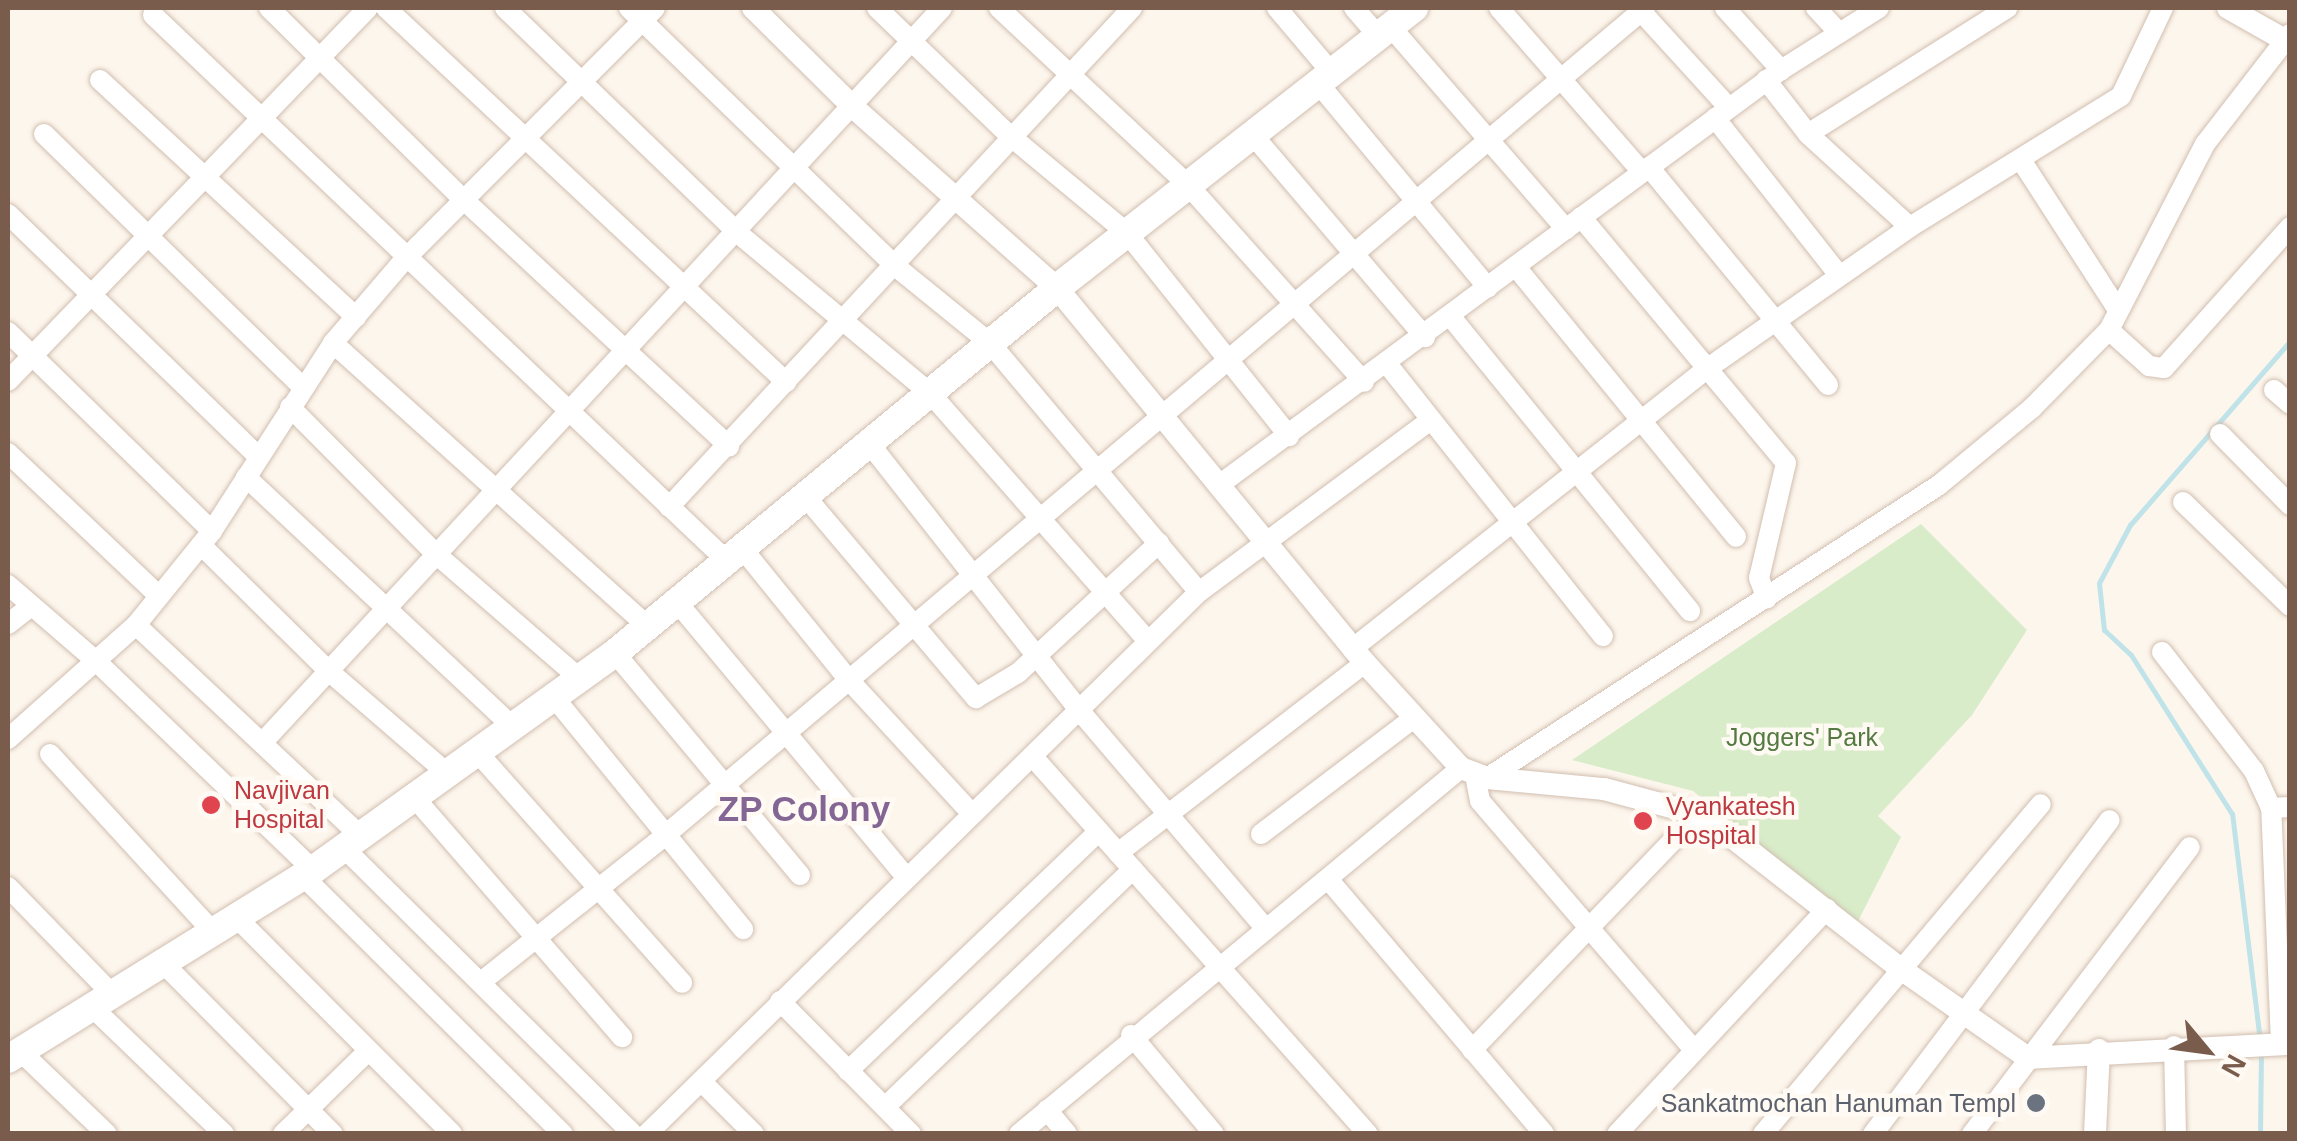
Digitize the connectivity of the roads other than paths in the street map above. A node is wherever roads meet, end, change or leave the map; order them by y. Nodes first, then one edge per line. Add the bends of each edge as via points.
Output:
1 (269, 8) edge
2 (368, 8) edge
3 (386, 8) edge
4 (504, 8) edge
5 (656, 8) edge
6 (753, 8) edge
7 (877, 8) edge
8 (942, 8) edge
9 (999, 8) edge
10 (1277, 8) edge
11 (1354, 8) edge
12 (1414, 8) edge
13 (1499, 8) edge
14 (1725, 8) edge
15 (1816, 8) edge
16 (1879, 8) edge
17 (2007, 8) edge
18 (2163, 8) edge
19 (2228, 8) edge
20 (1641, 9) edge
21 (1124, 10) edge
22 (153, 16) dead end
23 (634, 16) edge
24 (1384, 31) junction
25 (1838, 32) junction
26 (2288, 39) edge
27 (913, 41) junction
28 (322, 61) junction
29 (1773, 75) junction
30 (1069, 76) junction
31 (1325, 78) junction
32 (100, 80) dead end
33 (1562, 80) junction
34 (579, 85) junction
35 (852, 107) junction
36 (1722, 113) junction
37 (262, 124) junction
38 (44, 134) dead end
39 (1252, 134) junction
40 (1808, 134) junction
41 (1009, 135) junction
42 (1490, 141) junction
43 (526, 142) junction
44 (2021, 160) junction
45 (795, 168) junction
46 (1646, 170) junction
47 (204, 182) junction
48 (1188, 185) junction
49 (955, 199) junction
50 (464, 200) junction
51 (1417, 203) junction
52 (8, 214) edge
53 (1574, 223) junction
54 (1910, 227) junction
55 (2290, 227) edge
56 (147, 233) junction
57 (1127, 233) junction
58 (738, 234) junction
59 (1356, 255) junction
60 (406, 259) junction
61 (894, 265) junction
62 (1516, 266) junction
63 (1840, 275) junction
64 (1057, 288) junction
65 (1488, 288) junction
66 (685, 290) junction
67 (90, 293) junction
68 (1295, 306) junction
69 (2118, 310) junction
70 (356, 316) junction
71 (1451, 317) junction
72 (837, 321) junction
73 (1772, 324) junction
74 (2108, 330) junction
75 (8, 332) edge
76 (1425, 337) junction
77 (333, 343) junction
78 (990, 343) junction
79 (628, 349) junction
80 (31, 356) junction
81 (1228, 364) junction
82 (1388, 365) junction
83 (1708, 368) junction
84 (8, 381) edge
85 (786, 382) junction
86 (1364, 382) junction
87 (1828, 386) dead end
88 (302, 388) junction
89 (930, 393) junction
90 (290, 407) junction
91 (567, 412) junction
92 (1166, 416) junction
93 (1431, 420) junction
94 (1642, 420) junction
95 (2220, 434) dead end
96 (1288, 436) junction
97 (869, 443) junction
98 (729, 446) junction
99 (8, 453) edge
100 (258, 456) junction
101 (1100, 469) junction
102 (1575, 473) junction
103 (246, 477) junction
104 (1219, 484) junction
105 (500, 489) junction
106 (805, 496) junction
107 (2182, 502) dead end
108 (2290, 505) edge
109 (669, 507) junction
110 (1038, 518) junction
111 (1512, 523) junction
112 (1736, 537) dead end
113 (206, 538) junction
114 (1265, 541) junction
115 (1159, 543) junction
116 (436, 554) junction
117 (734, 554) junction
118 (977, 573) junction
119 (8, 585) edge
120 (1199, 592) junction
121 (1105, 593) junction
122 (159, 596) junction
123 (1767, 600) junction
124 (677, 602) junction
125 (2290, 606) edge
126 (30, 607) junction
127 (390, 608) junction
128 (1690, 611) dead end
129 (8, 624) edge
130 (136, 624) junction
131 (648, 626) junction
132 (912, 627) junction
133 (1603, 636) dead end
134 (1148, 641) junction
135 (2162, 652) dead end
136 (615, 653) junction
137 (1038, 654) junction
138 (1359, 656) junction
139 (96, 660) junction
140 (330, 673) junction
141 (578, 678) junction
142 (848, 678) junction
143 (552, 696) junction
144 (1080, 710) junction
145 (1415, 717) junction
146 (513, 727) junction
147 (785, 730) junction
148 (8, 739) edge
149 (262, 743) junction
150 (50, 754) dead end
151 (479, 754) junction
152 (1034, 757) junction
153 (448, 774) junction
154 (1474, 774) junction
155 (723, 785) junction
156 (414, 797) junction
157 (2041, 804) dead end
158 (2280, 808) edge
159 (972, 814) junction
160 (1698, 814) junction
161 (1169, 815) junction
162 (2110, 820) dead end
163 (1100, 831) junction
164 (1262, 834) dead end
165 (663, 838) junction
166 (352, 842) junction
167 (2190, 847) dead end
168 (1118, 853) junction
169 (1133, 869) junction
170 (308, 873) junction
171 (800, 875) dead end
172 (906, 877) junction
173 (1328, 880) junction
174 (8, 887) edge
175 (596, 888) junction
176 (1826, 910) junction
177 (225, 925) junction
178 (1265, 928) junction
179 (1586, 928) junction
180 (743, 929) dead end
181 (535, 939) junction
182 (160, 960) junction
183 (1221, 966) junction
184 (1901, 970) junction
185 (481, 982) junction
186 (682, 983) dead end
187 (100, 998) junction
188 (780, 1001) junction
189 (1968, 1015) junction
190 (1131, 1035) junction
191 (622, 1036) dead end
192 (2280, 1043) edge
193 (2174, 1046) junction
194 (1472, 1050) junction
195 (1694, 1050) junction
196 (2099, 1050) junction
197 (367, 1052) junction
198 (14, 1055) edge
199 (2028, 1058) junction
200 (848, 1071) junction
201 (701, 1081) junction
202 (886, 1106) junction
203 (308, 1109) junction
204 (1047, 1110) junction
205 (2093, 1129) edge
206 (908, 1132) edge
207 (107, 1134) edge
208 (224, 1134) edge
209 (283, 1134) edge
210 (333, 1134) edge
211 (452, 1134) edge
212 (563, 1134) edge
213 (633, 1134) edge
214 (646, 1134) edge
215 (754, 1134) edge
216 (1019, 1134) edge
217 (1067, 1134) edge
218 (1214, 1134) edge
219 (1368, 1134) edge
220 (1544, 1134) edge
221 (1617, 1134) edge
222 (1763, 1134) edge
223 (1873, 1134) edge
224 (1972, 1134) edge
225 (2176, 1134) edge

1 - 28 street
2 - 28 street
3 - 43 street
4 - 34 street
5 - 23 street
6 - 35 street
7 - 27 street
8 - 27 street
9 - 30 street
10 - 31 street
11 - 24 street
12 - 24 main road
13 - 33 street
14 - 29 street
15 - 25 street
16 - 25 street
17 - 40 street
18 - 44 street via 2121,96
19 - 26 street
20 - 33 street
20 - 36 street
21 - 30 street
22 - 37 street
23 - 34 street
23 - 45 street
24 - 31 main road
24 - 42 street
25 - 29 street
26 - 69 street via 2206,144
27 - 35 street
27 - 41 street
28 - 37 street
28 - 50 street
29 - 36 street
29 - 40 street
30 - 41 street
30 - 48 street
31 - 39 main road
31 - 51 street
32 - 47 street
33 - 42 street
33 - 46 street
34 - 43 street
34 - 58 street
35 - 45 street
35 - 49 street
36 - 46 street
36 - 63 street
37 - 47 street
37 - 60 street
38 - 56 street
39 - 48 main road
39 - 59 street
40 - 54 street
41 - 49 street
41 - 57 street
42 - 51 street
42 - 53 street
43 - 50 street
43 - 66 street
44 - 54 street
44 - 69 street
45 - 58 street
45 - 61 street
46 - 53 street
46 - 73 street
47 - 56 street
47 - 70 street
48 - 57 main road
48 - 68 street
49 - 61 street
49 - 64 street
50 - 60 street
50 - 79 street
51 - 59 street
51 - 65 street
52 - 67 street
53 - 62 street
53 - 83 street
54 - 63 street
55 - 74 street via 2164,368 2149,366
56 - 67 street
56 - 88 street
57 - 64 main road
57 - 81 street
58 - 66 street
58 - 72 street
59 - 68 street
59 - 76 street
60 - 70 street
60 - 91 street
61 - 72 street
61 - 78 street
62 - 65 street
62 - 94 street
63 - 73 street
64 - 78 main road
64 - 92 street
65 - 71 street
66 - 79 street
66 - 85 street
67 - 80 street
67 - 100 street
68 - 81 street
68 - 86 street
69 - 74 street
70 - 77 street
71 - 76 street
71 - 102 street
72 - 85 street
72 - 89 street
73 - 83 street
73 - 87 street
74 - 123 street via 2032,408 1938,485
75 - 80 street
76 - 82 street
77 - 88 street
77 - 105 street
78 - 89 main road
78 - 101 street
79 - 91 street
79 - 98 street
80 - 84 street
80 - 113 street
81 - 92 street
81 - 96 street
82 - 86 street
82 - 93 street
83 - 94 street
83 - 123 street via 1788,472 1758,578
85 - 98 street
86 - 96 street
88 - 90 street
89 - 97 main road
89 - 110 street
90 - 100 street
90 - 116 street
91 - 105 street
91 - 109 street
92 - 101 street
92 - 104 street
93 - 111 street
93 - 114 street
94 - 102 street
94 - 112 street
95 - 108 street
96 - 104 street
97 - 106 main road
97 - 118 street
98 - 109 street
99 - 122 street
100 - 103 street
101 - 110 street
101 - 115 street
102 - 111 street
102 - 128 street
103 - 113 street
103 - 127 street
104 - 114 street
105 - 116 street
105 - 131 street
106 - 117 main road
106 - 132 street
107 - 125 street
109 - 117 street
110 - 118 street
110 - 121 street
111 - 133 street
111 - 138 street
113 - 122 street
113 - 140 street
114 - 120 street
114 - 138 street
115 - 120 street
115 - 121 street
116 - 127 street
116 - 141 street
117 - 124 main road
117 - 142 street
118 - 132 street
118 - 137 street
119 - 126 street
120 - 134 street
121 - 134 street
121 - 137 street
122 - 130 street
123 - 154 street
124 - 131 main road
124 - 147 street
126 - 129 street
126 - 139 street
127 - 140 street
127 - 146 street
130 - 139 street
130 - 149 street
131 - 136 main road
132 - 137 street via 976,698
132 - 142 street
134 - 144 street
135 - 158 street
136 - 141 main road
136 - 155 street
137 - 144 street
138 - 145 street
138 - 161 street
139 - 148 street
139 - 170 street
140 - 149 street
140 - 153 street
141 - 143 main road
142 - 147 street
142 - 159 street
143 - 146 main road
143 - 165 street
144 - 152 street
144 - 161 street
145 - 154 street
145 - 164 street
146 - 151 main road
147 - 155 street
147 - 172 street
149 - 166 street
150 - 177 street
151 - 153 main road
151 - 175 street
152 - 159 street
152 - 163 street
153 - 156 main road
154 - 160 street via 1604,789
154 - 173 street
154 - 179 street via 1480,801
155 - 165 street
155 - 171 street
156 - 166 main road
156 - 181 street
157 - 184 street
158 - 192 street
159 - 172 street
160 - 176 street
160 - 179 street
161 - 168 street
161 - 178 street
162 - 189 street
163 - 168 street
163 - 200 street
165 - 175 street
165 - 180 street
166 - 170 main road
166 - 185 street
167 - 199 street
168 - 169 street
169 - 183 street
169 - 202 street
170 - 177 main road
170 - 212 street
172 - 188 street
173 - 178 street
173 - 194 street
174 - 187 street
175 - 181 street
175 - 186 street
176 - 184 street
176 - 195 street
177 - 182 main road
177 - 197 street
178 - 183 street
179 - 194 street
179 - 195 street
181 - 185 street
181 - 191 street
182 - 187 main road
182 - 203 street
183 - 190 street
183 - 219 street
184 - 189 street
184 - 222 street
185 - 213 street
187 - 198 main road
187 - 208 street
188 - 200 street
188 - 201 street
189 - 199 street
189 - 223 street
190 - 204 street
190 - 218 street
192 - 193 street
193 - 196 street
193 - 225 street
194 - 220 street
195 - 221 street
196 - 199 street
196 - 205 street
197 - 203 street
197 - 211 street
198 - 207 street
199 - 224 street
200 - 202 street
201 - 214 street
201 - 215 street
202 - 206 street
203 - 209 street
203 - 210 street
204 - 216 street
204 - 217 street

